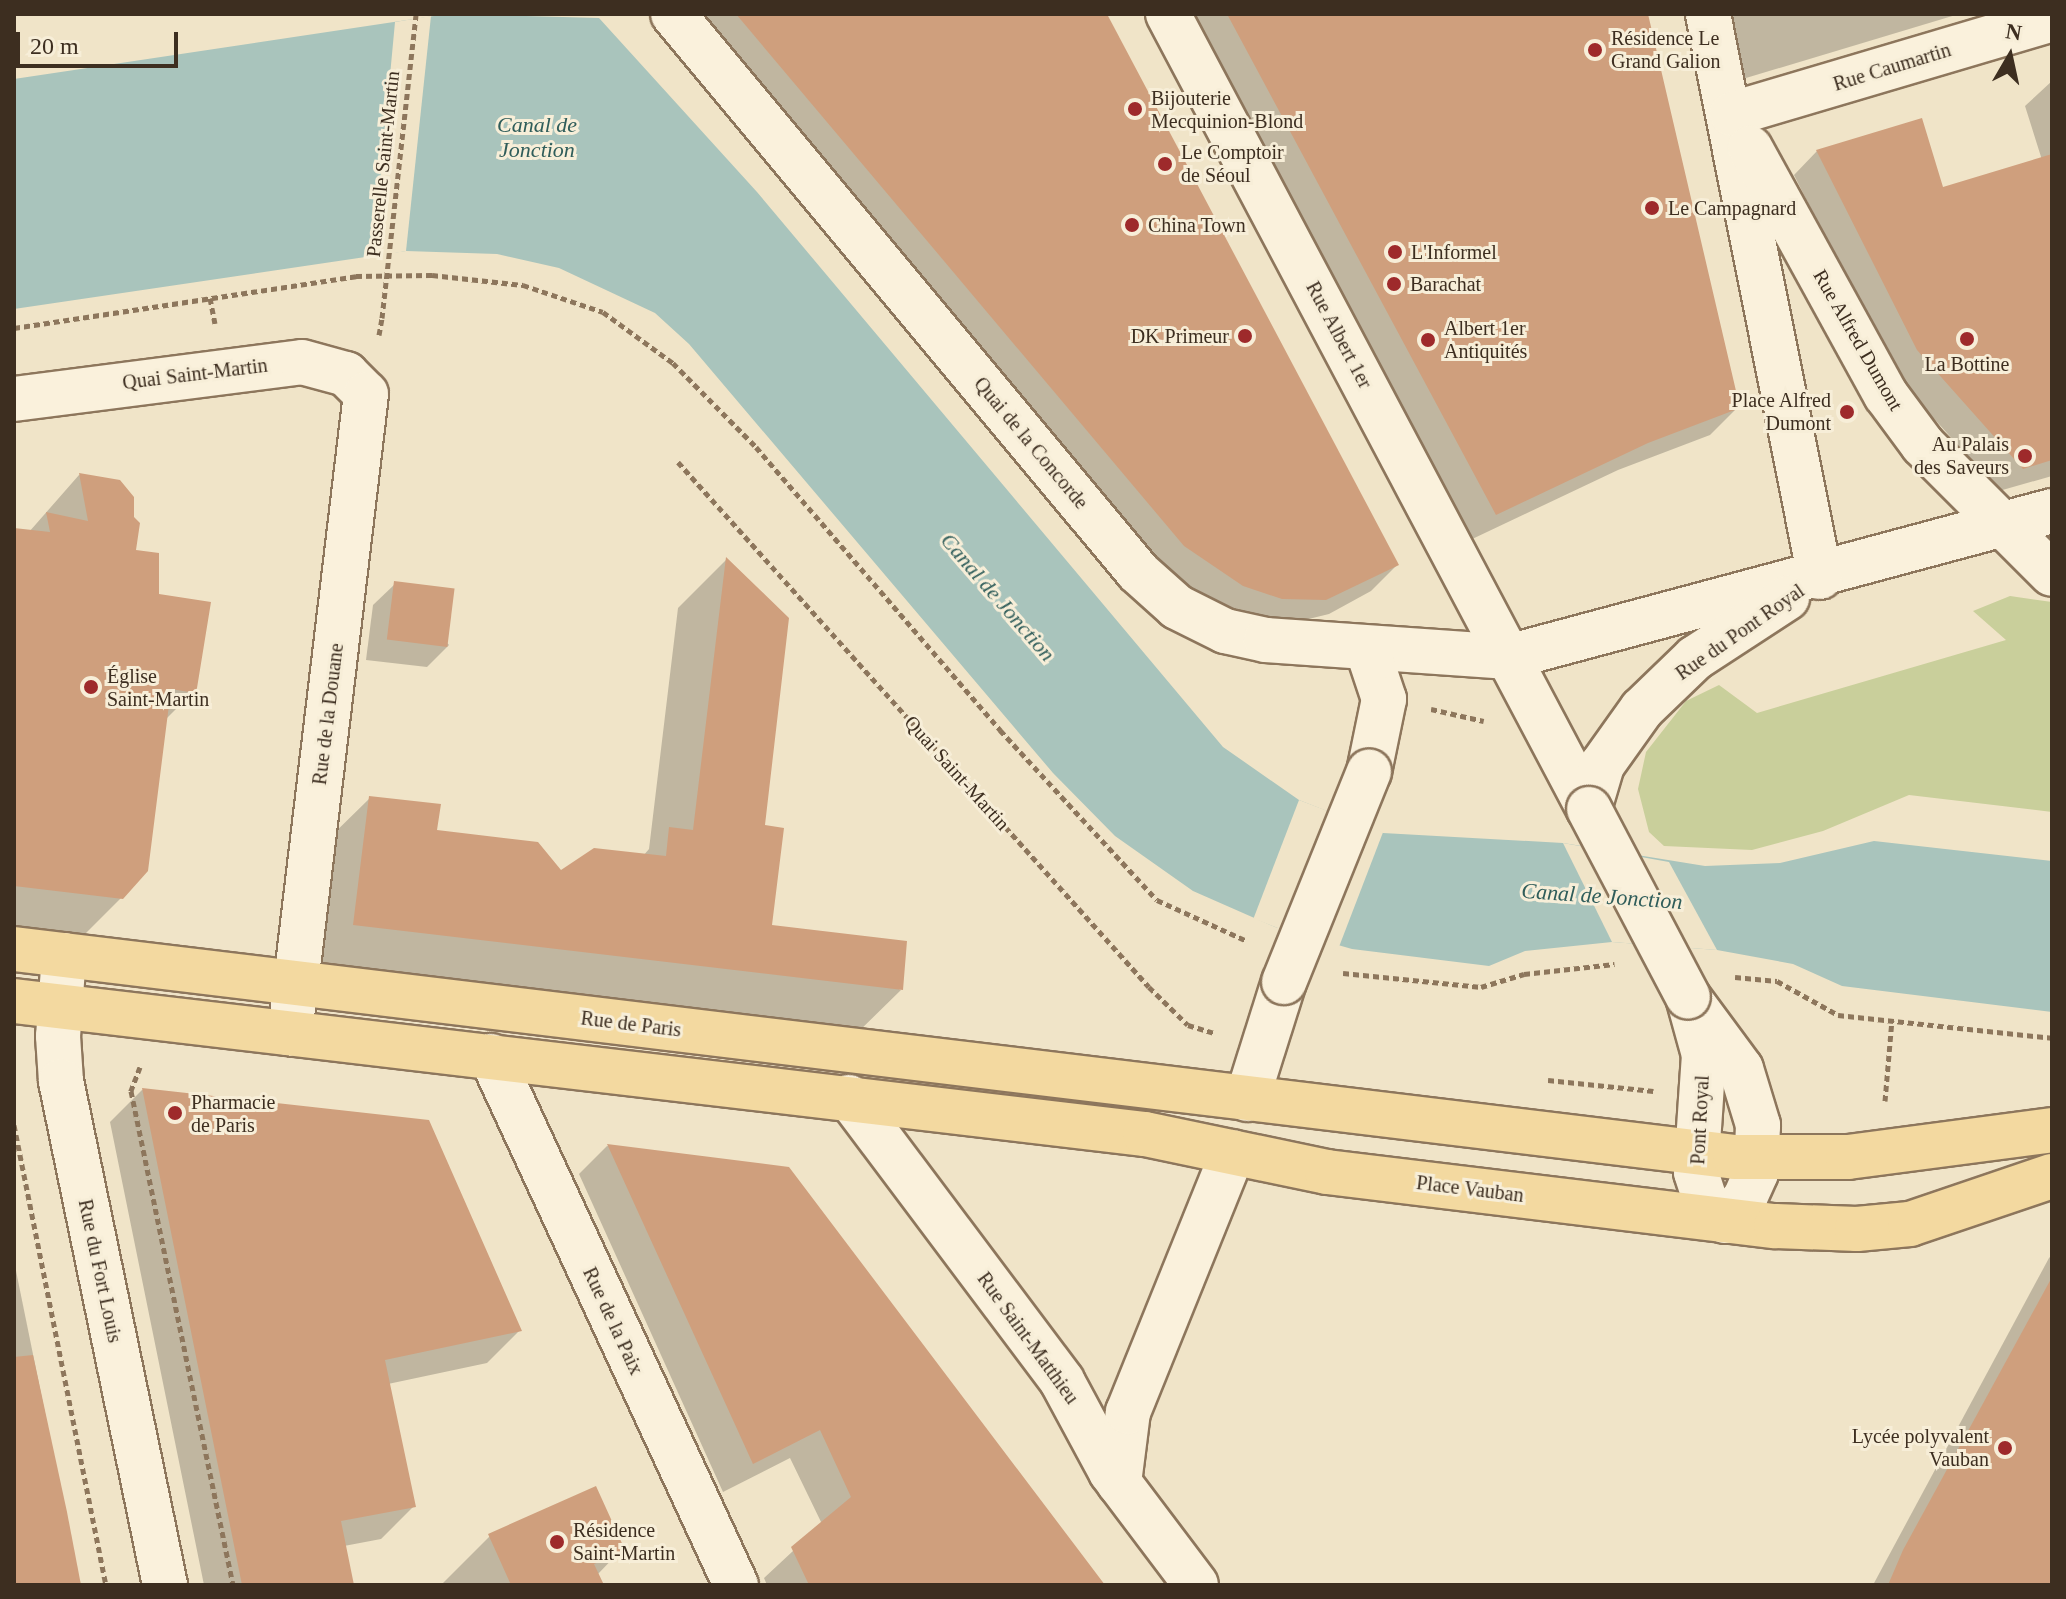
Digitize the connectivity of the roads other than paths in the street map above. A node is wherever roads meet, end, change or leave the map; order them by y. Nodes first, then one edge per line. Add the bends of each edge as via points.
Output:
1 (673, 14) edge
2 (1168, 14) edge
3 (1708, 14) edge
4 (2052, 19) edge
5 (1732, 114) junction
6 (366, 394) joint
7 (14, 399) edge
8 (2052, 511) edge
9 (2002, 526) junction
10 (2052, 574) edge
11 (1820, 577) junction
12 (1367, 648) junction
13 (1508, 657) junction
14 (1589, 809) junction
15 (14, 949) edge
16 (64, 955) junction
17 (295, 984) junction
18 (1688, 997) junction
19 (14, 1001) edge
20 (59, 1007) junction
21 (290, 1033) junction
22 (491, 1056) junction
23 (849, 1097) junction
24 (1247, 1099) junction
25 (2052, 1130) edge
26 (1233, 1152) junction
27 (1695, 1153) junction
28 (1759, 1159) junction
29 (2052, 1176) edge
30 (1725, 1221) junction
31 (1119, 1483) junction
32 (165, 1585) edge
33 (736, 1585) edge
34 (1196, 1585) edge

1 - 12 street, Quai de la Concorde via 1156,591 1202,621 1245,637
2 - 13 street, Rue Albert 1er
3 - 5 street, Rue Alfred Dumont
4 - 5 street, Rue Caumartin
5 - 9 street, Rue Alfred Dumont via 1886,395 1923,445
5 - 11 street, Rue Alfred Dumont
6 - 7 street, Quai Saint-Martin via 346,374 302,362
6 - 17 street, Rue de la Douane
8 - 9 street, Rue du Pont Royal
9 - 10 street, Rue Alfred Dumont
9 - 11 street, Rue du Pont Royal
11 - 13 street, Rue du Pont Royal
11 - 14 street, Rue du Pont Royal via 1676,674 1611,748
12 - 13 street, Quai de la Concorde
12 - 24 street, bridge via 1384,699 1369,772 1284,982
13 - 14 street, Pont Royal
14 - 18 street, Pont Royal, bridge
15 - 16 main road, Rue de Paris
16 - 17 main road, Rue de Paris
16 - 20 street, Rue du Fort Louis
17 - 21 street, Rue de la Douane
17 - 24 main road, Rue de Paris
18 - 27 street, Pont Royal via 1704,1055
18 - 28 street, Pont Royal via 1730,1048 1749,1085
19 - 20 main road
20 - 21 main road
20 - 32 street, Rue du Fort Louis via 61,1081
21 - 22 main road
22 - 23 main road
22 - 33 street, Rue de la Paix
23 - 26 main road via 1145,1134
23 - 31 street, Rue Saint-Matthieu via 1062,1381
24 - 26 main road
24 - 27 main road
25 - 28 main road via 1848,1157
26 - 30 main road, Place Vauban via 1327,1172
26 - 31 street via 1128,1412
27 - 28 main road
27 - 30 street, Pont Royal via 1705,1200
28 - 30 street via 1751,1186
29 - 30 main road, Place Vauban via 1935,1218 1885,1228
31 - 34 street, Rue Saint-Matthieu

